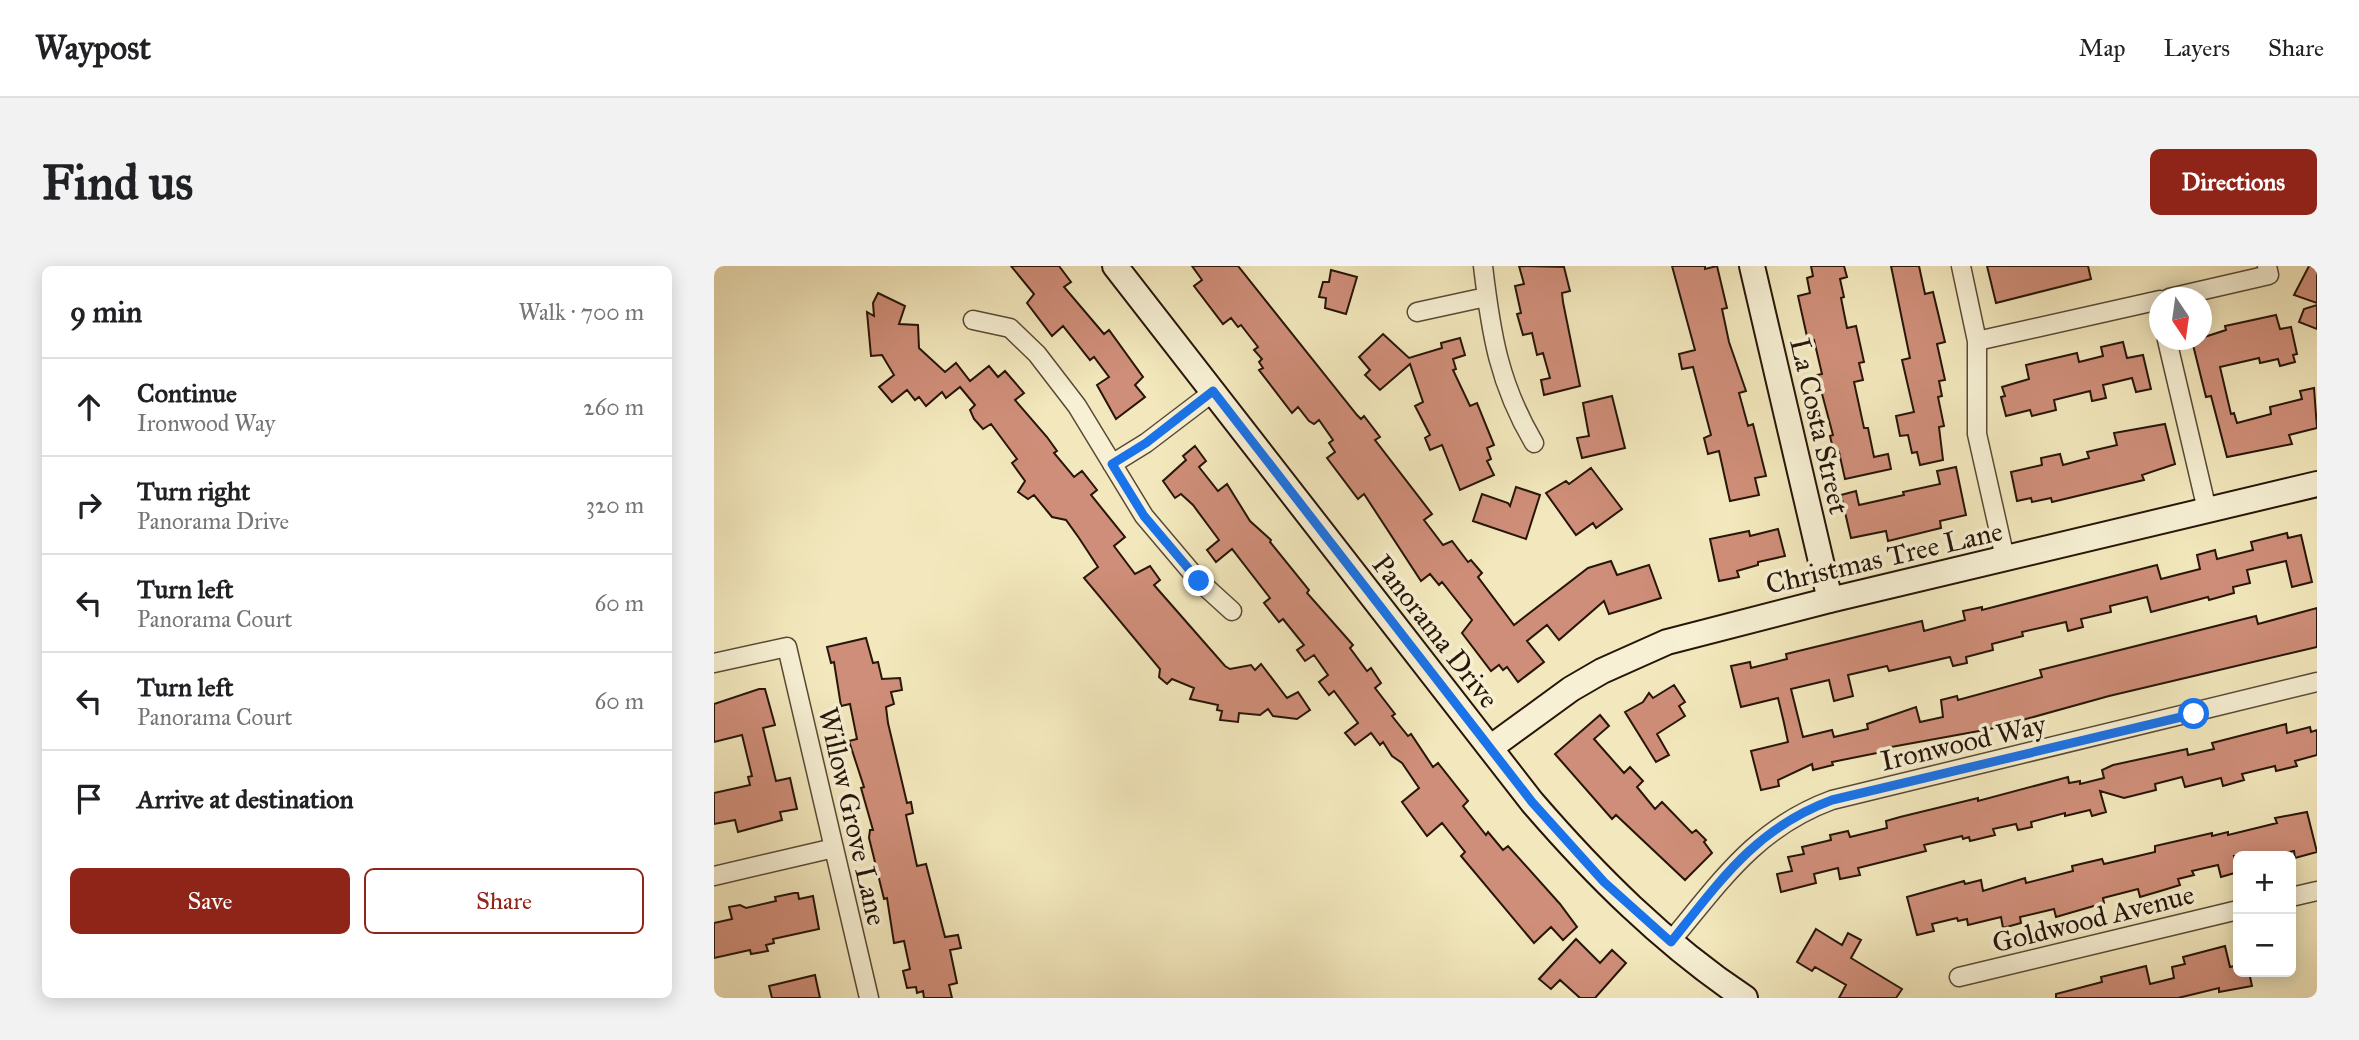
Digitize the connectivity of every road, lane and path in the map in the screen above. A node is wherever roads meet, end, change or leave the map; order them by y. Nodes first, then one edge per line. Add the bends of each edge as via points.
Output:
1 (1115, 266) edge
2 (1483, 266) edge
3 (1752, 266) edge
4 (1961, 266) edge
5 (2268, 270) edge
6 (2211, 287) edge
7 (1486, 297) junction
8 (2149, 305) edge
9 (1417, 312) dead end
10 (972, 320) dead end
11 (1977, 341) junction
12 (2169, 350) edge
13 (1213, 391) junction
14 (1534, 443) dead end
15 (1112, 464) junction
16 (2316, 488) edge
17 (2207, 510) junction
18 (2006, 558) junction
19 (1830, 600) junction
20 (1232, 611) dead end
21 (714, 663) edge
22 (2317, 682) edge
23 (1490, 748) junction
24 (834, 848) junction
25 (714, 876) edge
26 (2316, 894) edge
27 (2296, 896) edge
28 (2233, 911) edge
29 (1671, 942) junction
30 (1959, 977) dead end
31 (869, 998) edge
32 (1745, 998) edge

1 - 13 street, Panorama Drive
2 - 7 street
3 - 19 street, La Costa Street
4 - 11 street
5 - 6 street
7 - 9 street
7 - 14 street via 1503,383
8 - 11 street
10 - 15 street via 1010,328 1037,354 1072,398
11 - 18 street via 1977,434
12 - 17 street
13 - 15 street
13 - 23 street, Panorama Drive
15 - 20 street via 1170,550
16 - 17 street, Christmas Tree Lane
17 - 18 street, Christmas Tree Lane
18 - 19 street, Christmas Tree Lane
19 - 23 street, Christmas Tree Lane via 1702,631 1634,656 1570,689
21 - 24 street, Willow Grove Lane via 787,647
22 - 29 street, Ironwood Way via 1809,809 1766,834 1744,854
23 - 29 street, Panorama Drive via 1567,843
24 - 25 street
24 - 31 street, Willow Grove Lane
26 - 27 street
28 - 30 street, Goldwood Avenue
29 - 32 street, Panorama Drive

